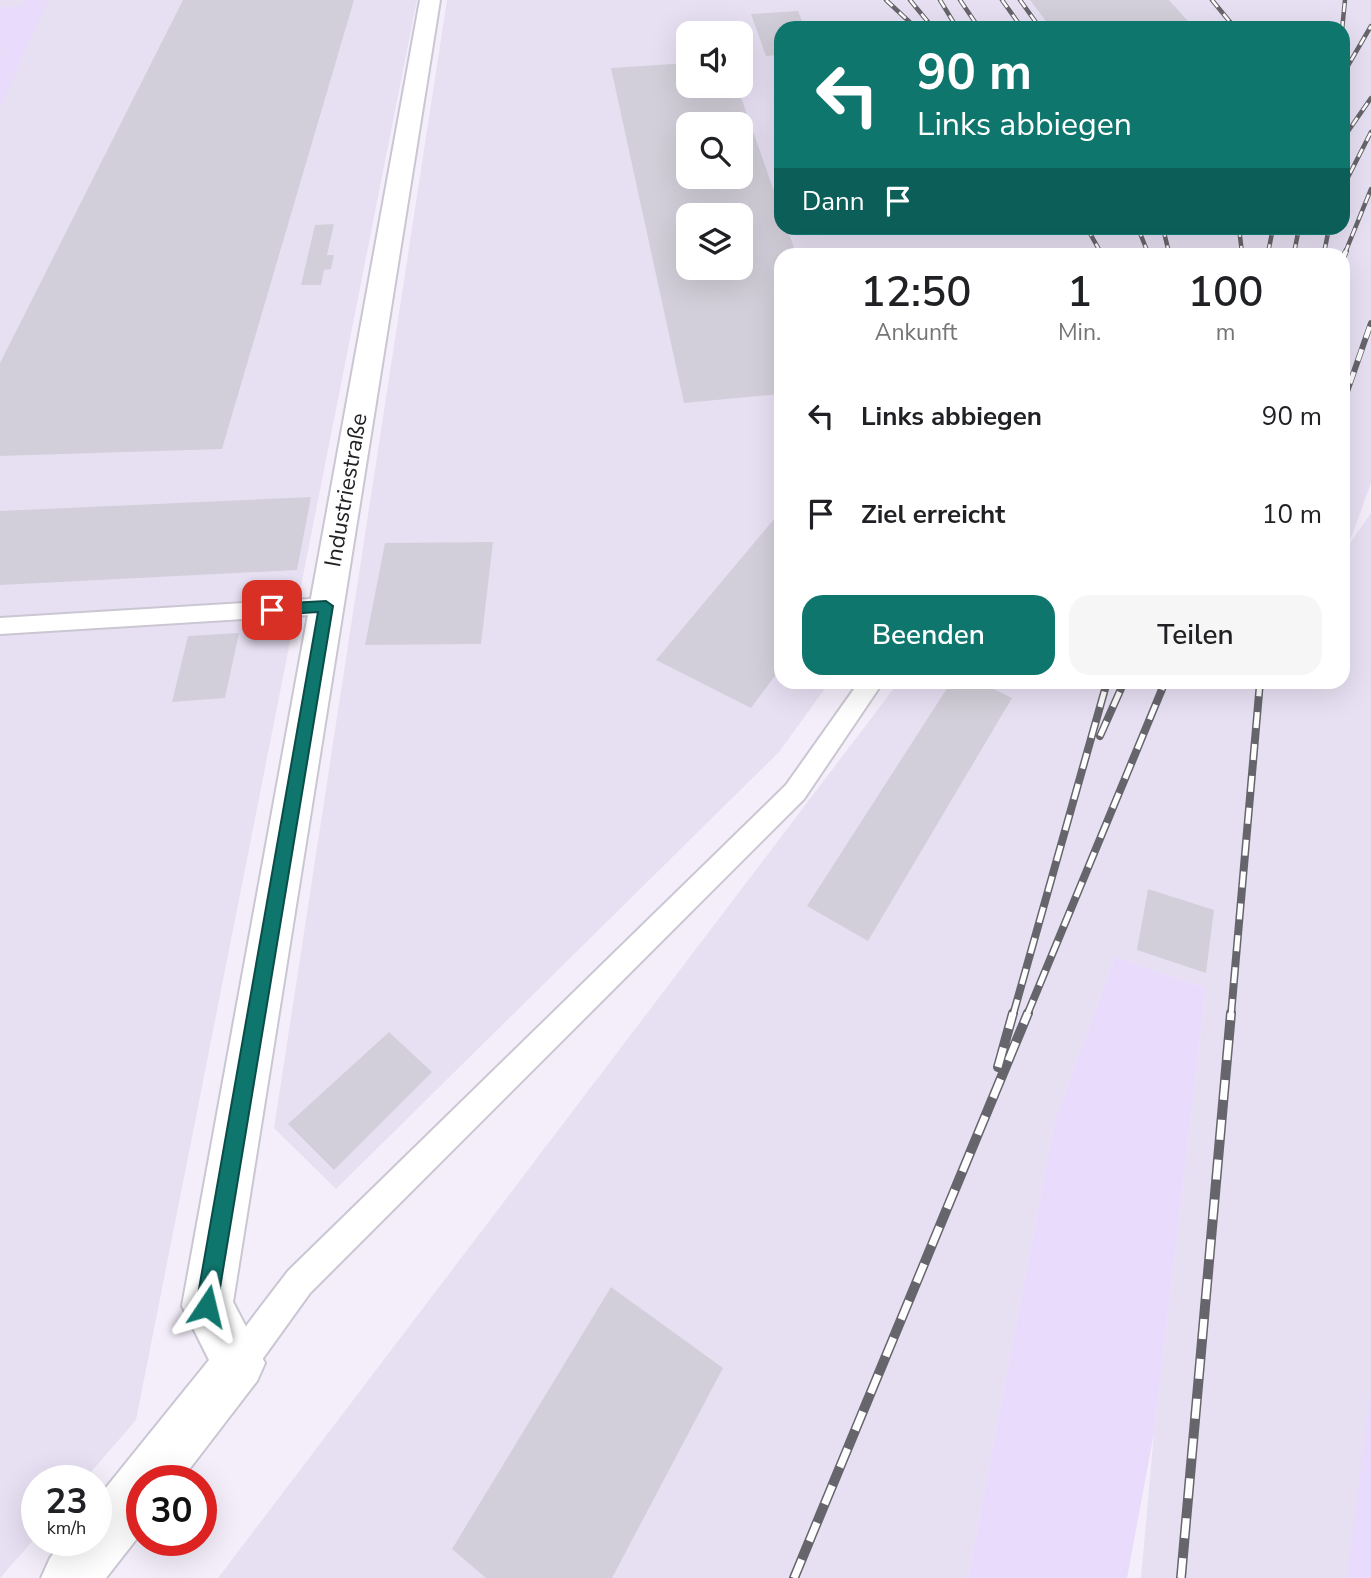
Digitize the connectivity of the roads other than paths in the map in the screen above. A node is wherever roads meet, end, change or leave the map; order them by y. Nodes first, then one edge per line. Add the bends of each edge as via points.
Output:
1 (430, 0) edge
2 (326, 606) junction
3 (0, 626) edge
4 (867, 689) edge
5 (239, 1363) junction
6 (159, 1465) edge
7 (126, 1507) edge
8 (70, 1578) edge

1 - 2 street, Industriestraße
2 - 3 lane
2 - 5 street, Industriestraße via 207,1306
4 - 5 lane via 795,792 299,1282
5 - 6 street
7 - 8 street

